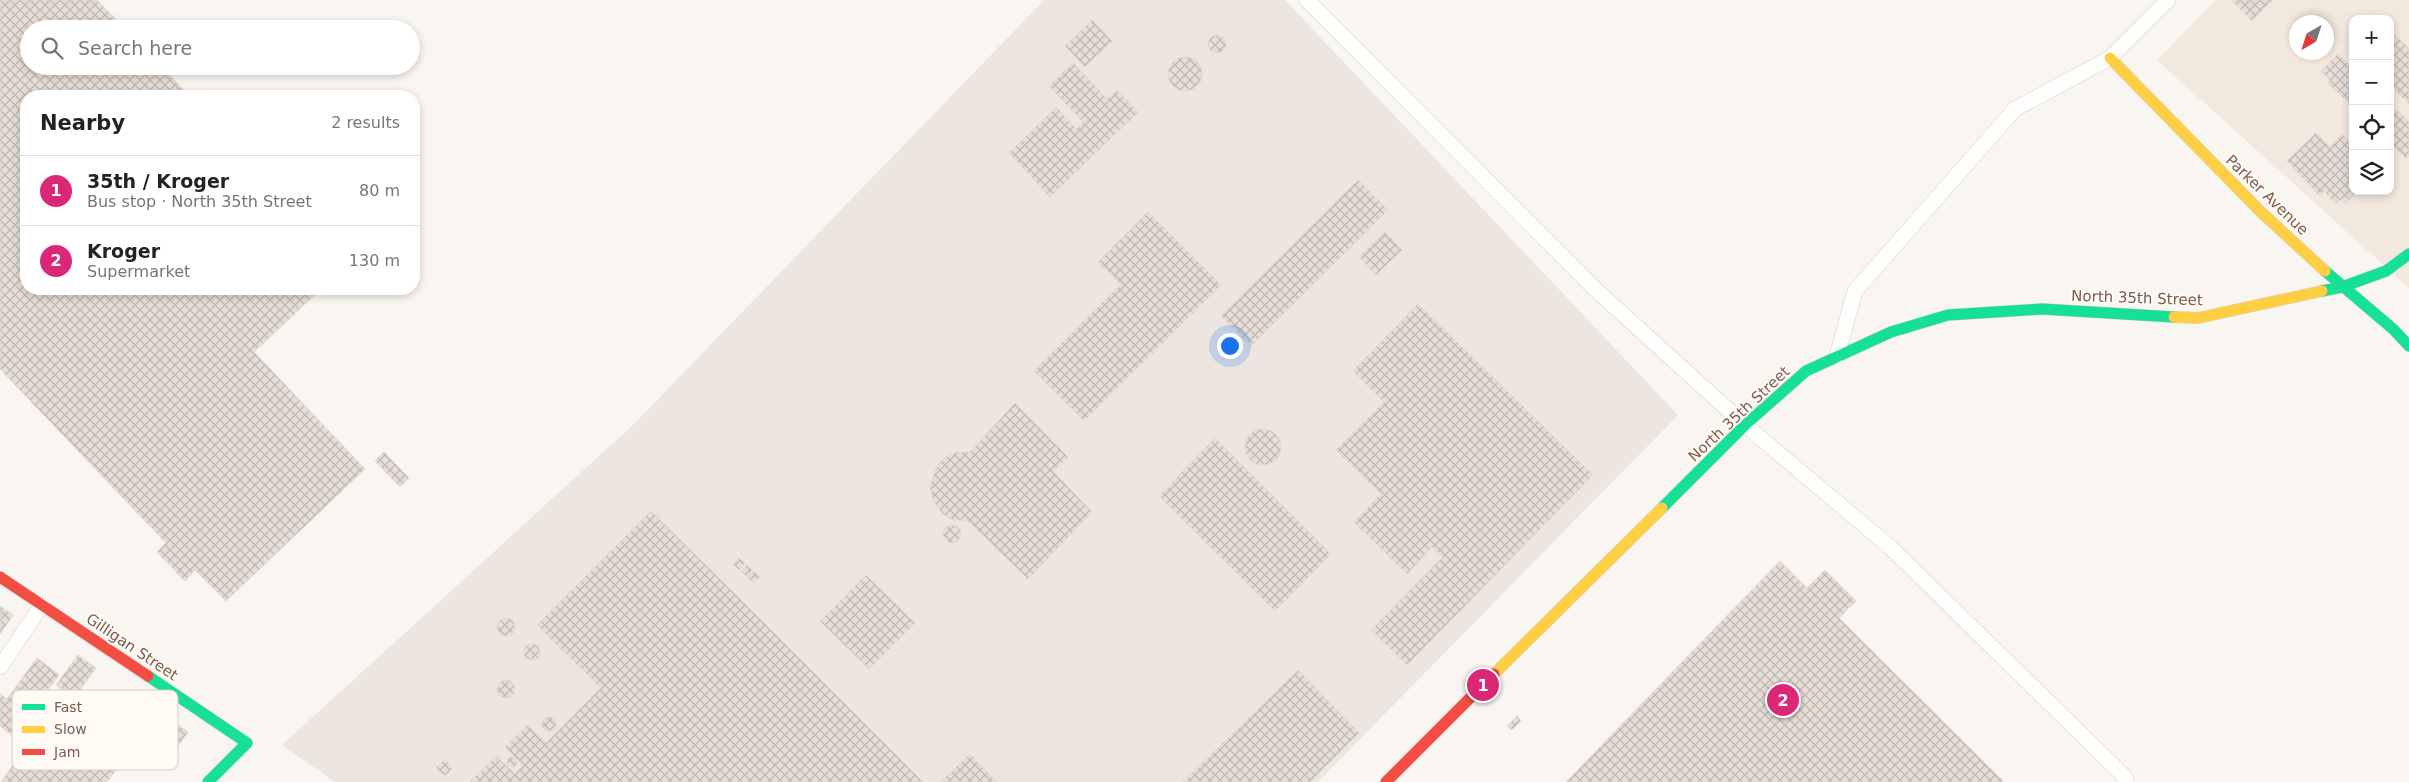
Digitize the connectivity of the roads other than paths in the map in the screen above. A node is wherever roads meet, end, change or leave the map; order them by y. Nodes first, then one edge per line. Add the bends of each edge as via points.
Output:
1 (1307, 0) edge
2 (2168, 0) edge
3 (2110, 58) junction
4 (2409, 254) edge
5 (2342, 287) junction
6 (2409, 346) edge
7 (1837, 356) junction
8 (1745, 425) junction
9 (0, 576) edge
10 (42, 604) junction
11 (0, 667) edge
12 (169, 690) edge
13 (178, 696) edge
14 (208, 782) edge
15 (1386, 782) edge
16 (2126, 782) edge

1 - 8 lane via 1596,290
2 - 3 lane
3 - 5 street, Parker Avenue via 2260,211
3 - 7 lane via 2014,109 1855,291
4 - 5 street, North 35th Street via 2386,271
5 - 6 street, Parker Avenue
5 - 7 street, North 35th Street via 2198,318 2042,310 1948,315 1890,332
7 - 8 street, North 35th Street via 1806,371
8 - 15 street, North 35th Street
8 - 16 lane via 1890,547 2126,777
9 - 10 street, Gilligan Street
10 - 11 lane
10 - 12 street, Gilligan Street
13 - 14 street, Gilligan Street via 247,743

